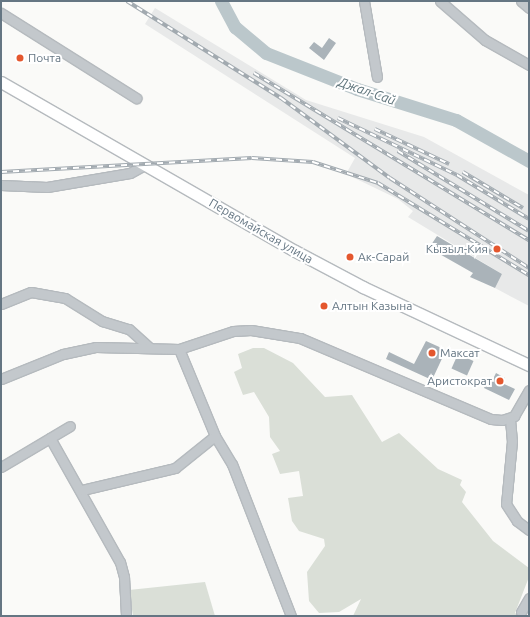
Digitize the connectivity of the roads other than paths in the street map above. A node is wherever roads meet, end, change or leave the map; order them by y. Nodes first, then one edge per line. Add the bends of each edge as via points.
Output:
1 (364, 1) edge
2 (440, 1) edge
3 (521, 1) edge
4 (529, 8) edge
5 (1, 13) edge
6 (529, 66) edge
7 (378, 77) dead end
8 (1, 82) edge
9 (136, 98) dead end
10 (146, 164) junction
11 (1, 185) edge
12 (1, 304) edge
13 (150, 348) junction
14 (179, 349) junction
15 (529, 365) edge
16 (1, 379) edge
17 (529, 390) edge
18 (510, 419) junction
19 (70, 426) dead end
20 (215, 436) junction
21 (50, 438) junction
22 (1, 467) edge
23 (82, 490) junction
24 (529, 530) edge
25 (529, 598) edge
26 (521, 612) dead end
27 (126, 616) edge
28 (291, 616) edge

1 - 7 street
2 - 6 street via 485,40
3 - 4 street
5 - 9 street
8 - 10 main road, Первомайская улица
10 - 11 street via 130,173 47,186
10 - 15 main road, Первомайская улица via 356,284
12 - 13 street via 31,292 65,298 102,321 129,329
13 - 14 street
13 - 16 street via 96,347 63,354
14 - 18 street via 233,331 283,334 356,360 479,415 497,420
14 - 20 street
17 - 18 street via 518,413
18 - 24 street via 512,441 506,504 517,521
19 - 21 street
20 - 23 street via 176,468
20 - 28 street via 232,464
21 - 22 street
21 - 23 street
23 - 27 street via 120,562 124,577
25 - 26 street

